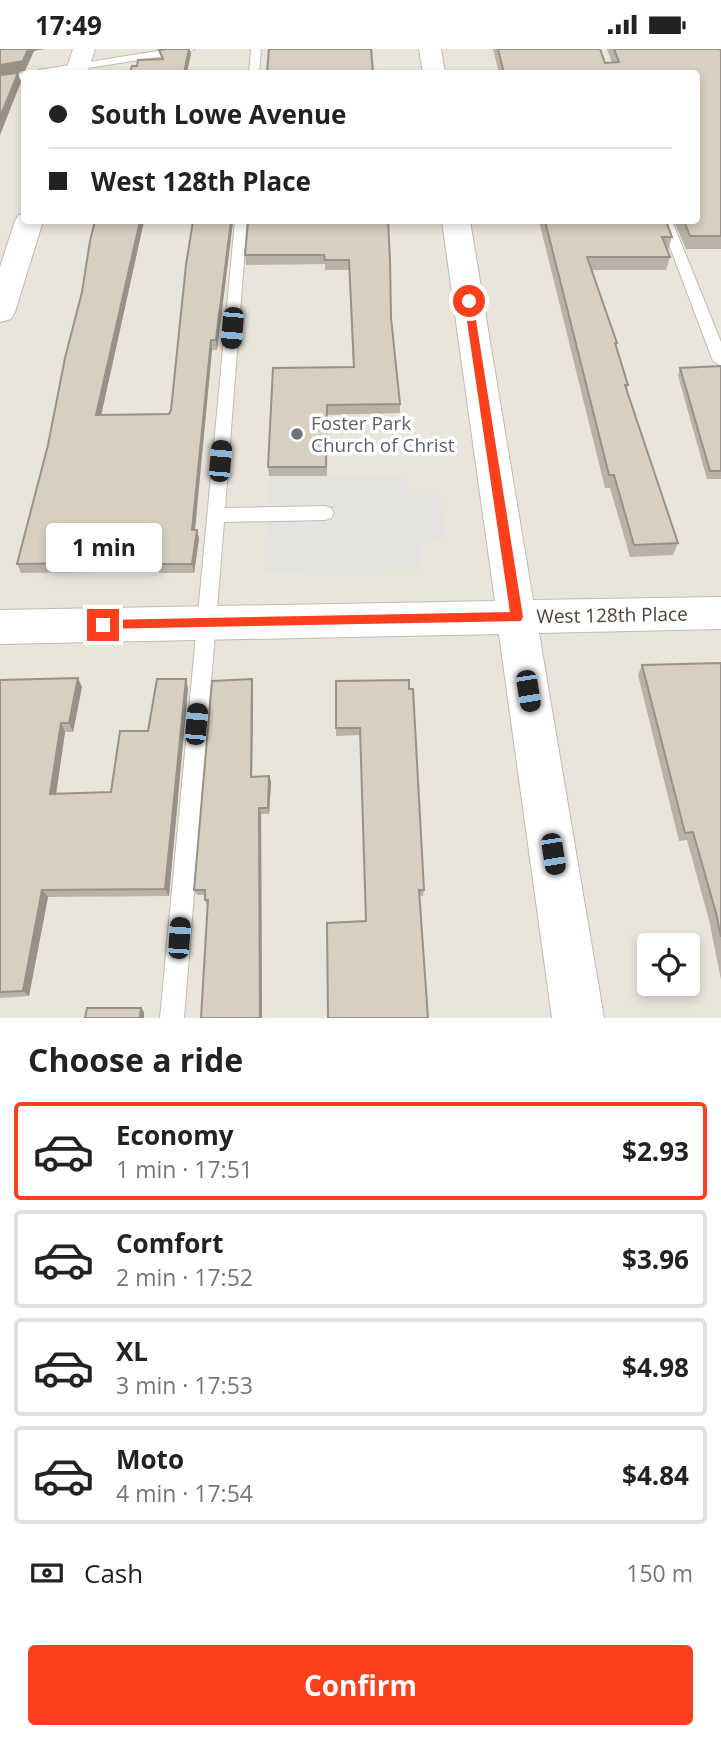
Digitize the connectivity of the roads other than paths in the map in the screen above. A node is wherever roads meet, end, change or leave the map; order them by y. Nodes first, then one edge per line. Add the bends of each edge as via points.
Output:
1 (190, 49) edge
2 (256, 49) edge
3 (430, 49) edge
4 (79, 63) edge
5 (51, 70) edge
6 (254, 70) edge
7 (434, 70) edge
8 (21, 76) edge
9 (0, 80) edge
10 (28, 224) edge
11 (241, 224) edge
12 (456, 224) edge
13 (667, 224) edge
14 (0, 312) edge
15 (721, 361) edge
16 (325, 513) dead end
17 (215, 515) junction
18 (721, 613) edge
19 (517, 617) junction
20 (205, 623) junction
21 (0, 627) edge
22 (172, 1018) edge
23 (578, 1018) edge

1 - 4 lane
2 - 6 lane
3 - 7 street
4 - 5 lane
8 - 9 lane
10 - 14 street
11 - 17 lane
12 - 19 street
13 - 15 lane
16 - 17 lane
17 - 20 lane
18 - 19 street, West 128th Place
19 - 20 street, West 128th Place
19 - 23 street
20 - 21 street, West 128th Place
20 - 22 lane

